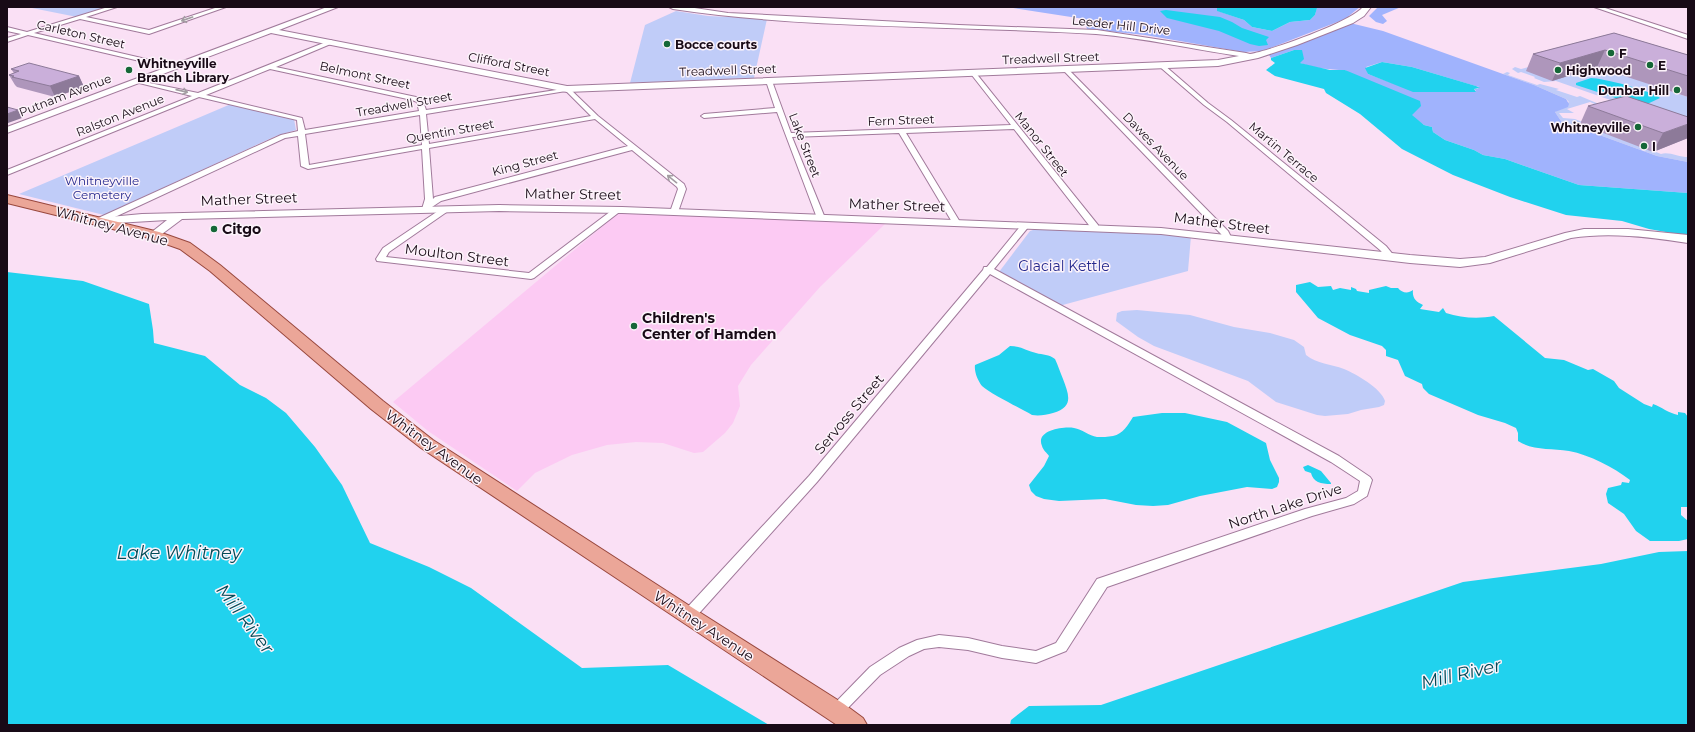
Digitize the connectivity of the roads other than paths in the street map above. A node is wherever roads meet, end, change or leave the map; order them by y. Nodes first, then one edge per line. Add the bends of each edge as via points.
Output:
1 (114, 7) edge
2 (224, 7) edge
3 (332, 7) edge
4 (673, 7) edge
5 (1367, 7) edge
6 (1597, 7) edge
7 (81, 18) junction
8 (7, 29) edge
9 (271, 30) junction
10 (30, 33) junction
11 (1688, 33) edge
12 (1679, 34) junction
13 (1688, 37) edge
14 (7, 40) edge
15 (330, 42) junction
16 (1255, 56) junction
17 (1162, 66) junction
18 (174, 67) junction
19 (268, 67) junction
20 (1066, 70) junction
21 (973, 73) junction
22 (137, 81) junction
23 (769, 81) junction
24 (567, 89) junction
25 (200, 95) junction
26 (780, 110) junction
27 (423, 113) junction
28 (596, 116) junction
29 (704, 116) dead end
30 (1014, 126) junction
31 (7, 130) edge
32 (901, 131) junction
33 (302, 133) junction
34 (788, 135) junction
35 (426, 147) junction
36 (633, 147) junction
37 (7, 173) edge
38 (7, 199) edge
39 (426, 209) junction
40 (447, 209) junction
41 (618, 210) junction
42 (674, 212) junction
43 (180, 216) junction
44 (821, 218) junction
45 (99, 221) junction
46 (956, 222) junction
47 (1026, 225) junction
48 (1095, 227) junction
49 (154, 235) junction
50 (1228, 239) junction
51 (1682, 239) edge
52 (1688, 243) edge
53 (1391, 257) junction
54 (987, 269) junction
55 (688, 616) junction
56 (836, 711) junction
57 (855, 725) edge

1 - 7 street
2 -> 7 street via 149,32
3 - 9 street, Putnam Avenue
4 - 16 street, Leeder Hill Drive via 728,14 1097,32
5 - 16 street, Treadwell Street via 1350,20
6 - 12 street
7 - 10 street
8 - 10 street, Carleton Street
9 - 15 street, Clifford Street
9 - 18 street, Putnam Avenue
10 - 14 street
10 - 18 street, Carleton Street
11 - 12 street
12 - 13 street
15 - 19 street, Ralston Avenue
15 - 24 street, Clifford Street
16 - 17 street, Treadwell Street via 1218,63
17 - 20 street, Treadwell Street
17 - 53 street, Martin Terrace
18 - 22 street, Putnam Avenue
19 - 25 street, Ralston Avenue
19 - 27 street, Belmont Street via 414,98 420,101
20 - 21 street, Treadwell Street
20 - 50 street, Dawes Avenue
21 - 23 street, Treadwell Street
21 - 30 street, Manor Street
22 -> 25 street
22 - 31 street, Putnam Avenue
23 - 24 street, Treadwell Street
23 - 26 street, Lake Street
24 - 27 street, Treadwell Street
24 - 28 street
25 - 33 street via 296,117 300,119
25 - 37 street, Ralston Avenue
26 - 29 street
26 - 34 street, Lake Street
27 - 33 street, Treadwell Street
27 - 35 street, Belmont Street
28 - 35 street, Quentin Street
28 - 36 street
30 - 32 street, Fern Street
30 - 48 street, Manor Street
32 - 34 street, Fern Street
32 - 46 street
33 - 35 street, Quentin Street via 305,166 308,168
33 - 45 street, Treadwell Street via 283,136 269,142
34 - 44 street, Lake Street
35 - 39 street, Belmont Street via 429,199
36 - 39 street, King Street via 438,199
42 -> 36 street via 681,186
38 - 45 main road, Whitney Avenue
39 - 40 street, Mather Street
39 - 43 street, Mather Street
40 - 41 street, Mather Street
40 - 41 street, Moulton Street via 386,250 380,259 531,276
41 - 42 street, Mather Street
42 - 44 street, Mather Street
43 - 45 street, Mather Street
43 - 49 street
44 - 46 street, Mather Street
45 - 49 main road, Whitney Avenue
46 - 47 street, Mather Street
47 - 48 street, Mather Street
47 - 54 street, Servoss Street
48 - 50 street, Mather Street
49 - 55 main road, Whitney Avenue via 185,246 198,254 427,444
50 - 53 street, Mather Street
51 - 52 street, Mather Street
51 - 53 street, Mather Street via 1622,231 1594,231 1569,235 1474,262
54 - 55 street, Servoss Street via 813,479
54 - 56 street, North Lake Drive via 1335,459 1366,480 1363,493 1350,501 1309,512 1102,584 1061,647 1036,657 968,644 939,641 922,644 898,655 875,671
55 - 56 main road, Whitney Avenue
56 - 57 main road, Whitney Avenue

